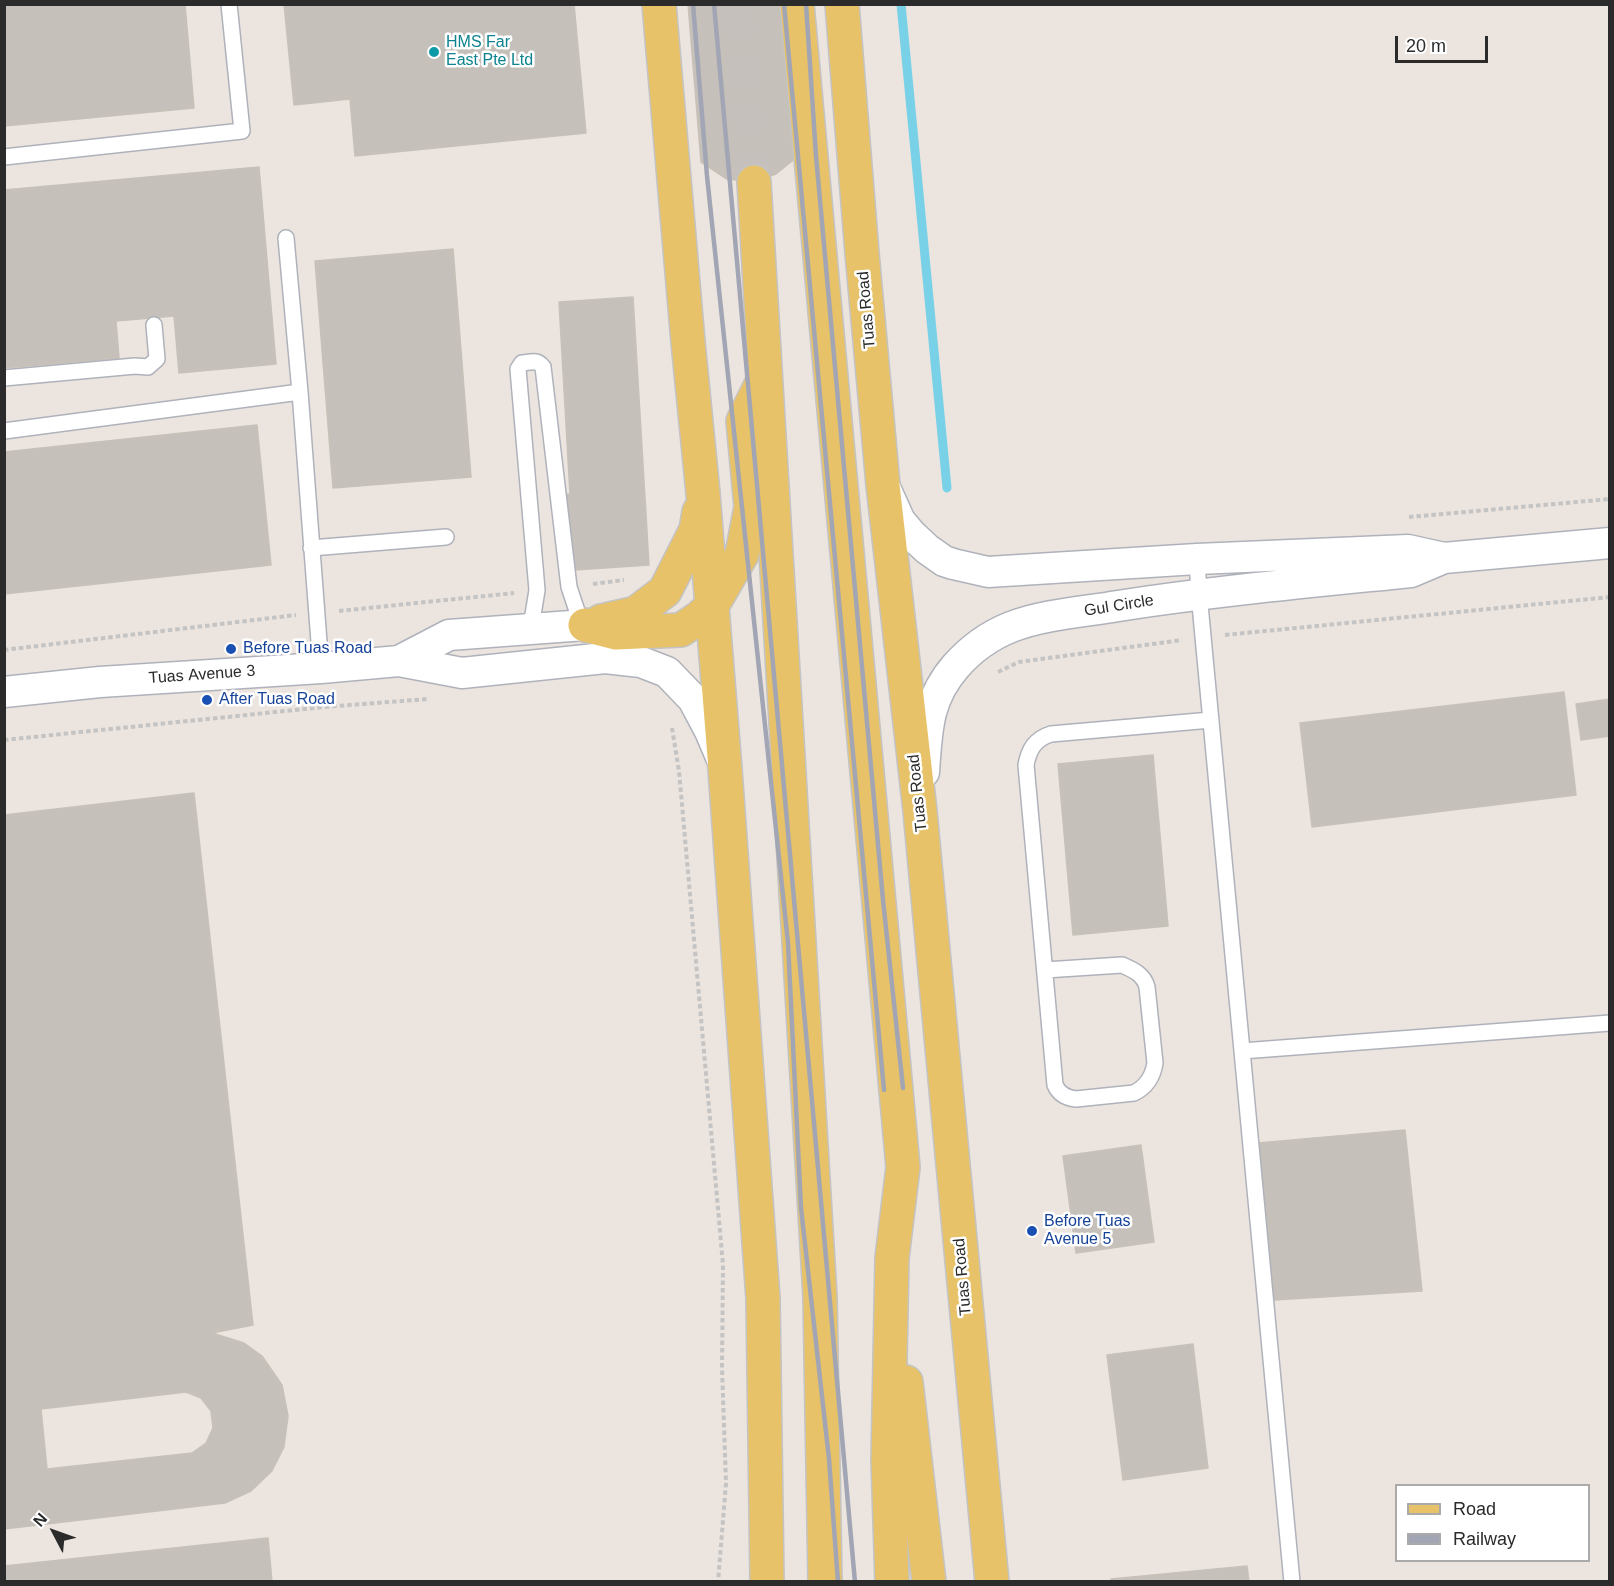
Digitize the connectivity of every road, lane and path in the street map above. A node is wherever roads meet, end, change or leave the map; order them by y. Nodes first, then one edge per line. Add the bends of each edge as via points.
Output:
1 (229, 4) edge
2 (660, 4) edge
3 (797, 4) edge
4 (842, 4) edge
5 (4, 158) edge
6 (754, 182) tunnel mouth
7 (286, 238) dead end
8 (154, 325) dead end
9 (765, 376) junction
10 (4, 378) edge
11 (300, 392) junction
12 (4, 431) edge
13 (883, 484) junction
14 (703, 493) junction
15 (446, 537) dead end
16 (1610, 543) edge
17 (311, 548) junction
18 (1444, 558) junction
19 (1197, 559) junction
20 (1198, 594) junction
21 (1610, 597) edge
22 (712, 606) junction
23 (585, 625) junction
24 (527, 629) junction
25 (1203, 637) junction
26 (399, 661) junction
27 (321, 668) junction
28 (996, 674) dead end
29 (4, 692) edge
30 (428, 699) dead end
31 (1211, 720) junction
32 (671, 723) dead end
33 (4, 740) edge
34 (725, 768) junction
35 (920, 811) junction
36 (1045, 970) junction
37 (1610, 1023) edge
38 (1242, 1051) junction
39 (892, 1258) junction
40 (973, 1379) junction
41 (718, 1581) edge
42 (767, 1581) edge
43 (825, 1581) edge
44 (892, 1581) edge
45 (929, 1581) edge
46 (971, 1581) edge
47 (992, 1581) edge
48 (1292, 1581) edge

1 - 5 lane via 242,131
2 - 14 main road
3 - 39 main road via 903,1167
4 - 13 main road, Tuas Road
6 - 9 main road
7 - 11 lane
8 - 10 lane via 157,359 148,367
9 - 22 main road via 743,422 751,507 742,554
9 - 43 main road via 820,1297
11 - 12 lane
11 - 17 lane
13 - 19 street, Gul Circle via 900,521 911,534 944,561 960,567 988,572
13 - 35 main road, Tuas Road
14 - 22 main road
14 - 23 main road via 696,530 665,591 636,613
15 - 17 lane
16 - 18 street, Gul Circle
17 - 27 lane
18 - 19 street, Gul Circle via 1408,550
18 - 20 street, Gul Circle via 1411,572
19 - 20 lane
20 - 25 lane
20 - 35 street, Gul Circle via 1035,620 1010,627 971,651 956,665 935,697 929,717
21 - 25 path
22 - 23 main road via 681,630 616,633
22 - 34 main road
23 - 24 street, Tuas Avenue 3
23 - 24 lane via 569,587 543,367 534,361 522,363 518,369 537,590
24 - 26 street, Tuas Avenue 3 via 449,635
25 - 28 path via 1019,662
25 - 31 lane
26 - 27 street, Tuas Avenue 3
26 - 34 street, Tuas Avenue 3 via 462,673 604,658 641,662 667,672 693,699
27 - 29 street, Tuas Avenue 3
30 - 33 path
31 - 36 lane via 1052,734 1038,740 1029,752 1026,765
31 - 38 lane
32 - 41 path via 680,782 723,1265 726,1483
34 - 42 main road via 763,1298
35 - 40 main road, Tuas Road
36 - 36 lane via 1054,1081 1059,1092 1076,1099 1134,1094 1140,1090 1154,1071 1155,1063 1145,980 1122,965
37 - 38 lane
38 - 48 lane
39 - 44 main road via 888,1460
39 - 45 main road
40 - 46 main road via 967,1487
40 - 47 main road, Tuas Road

